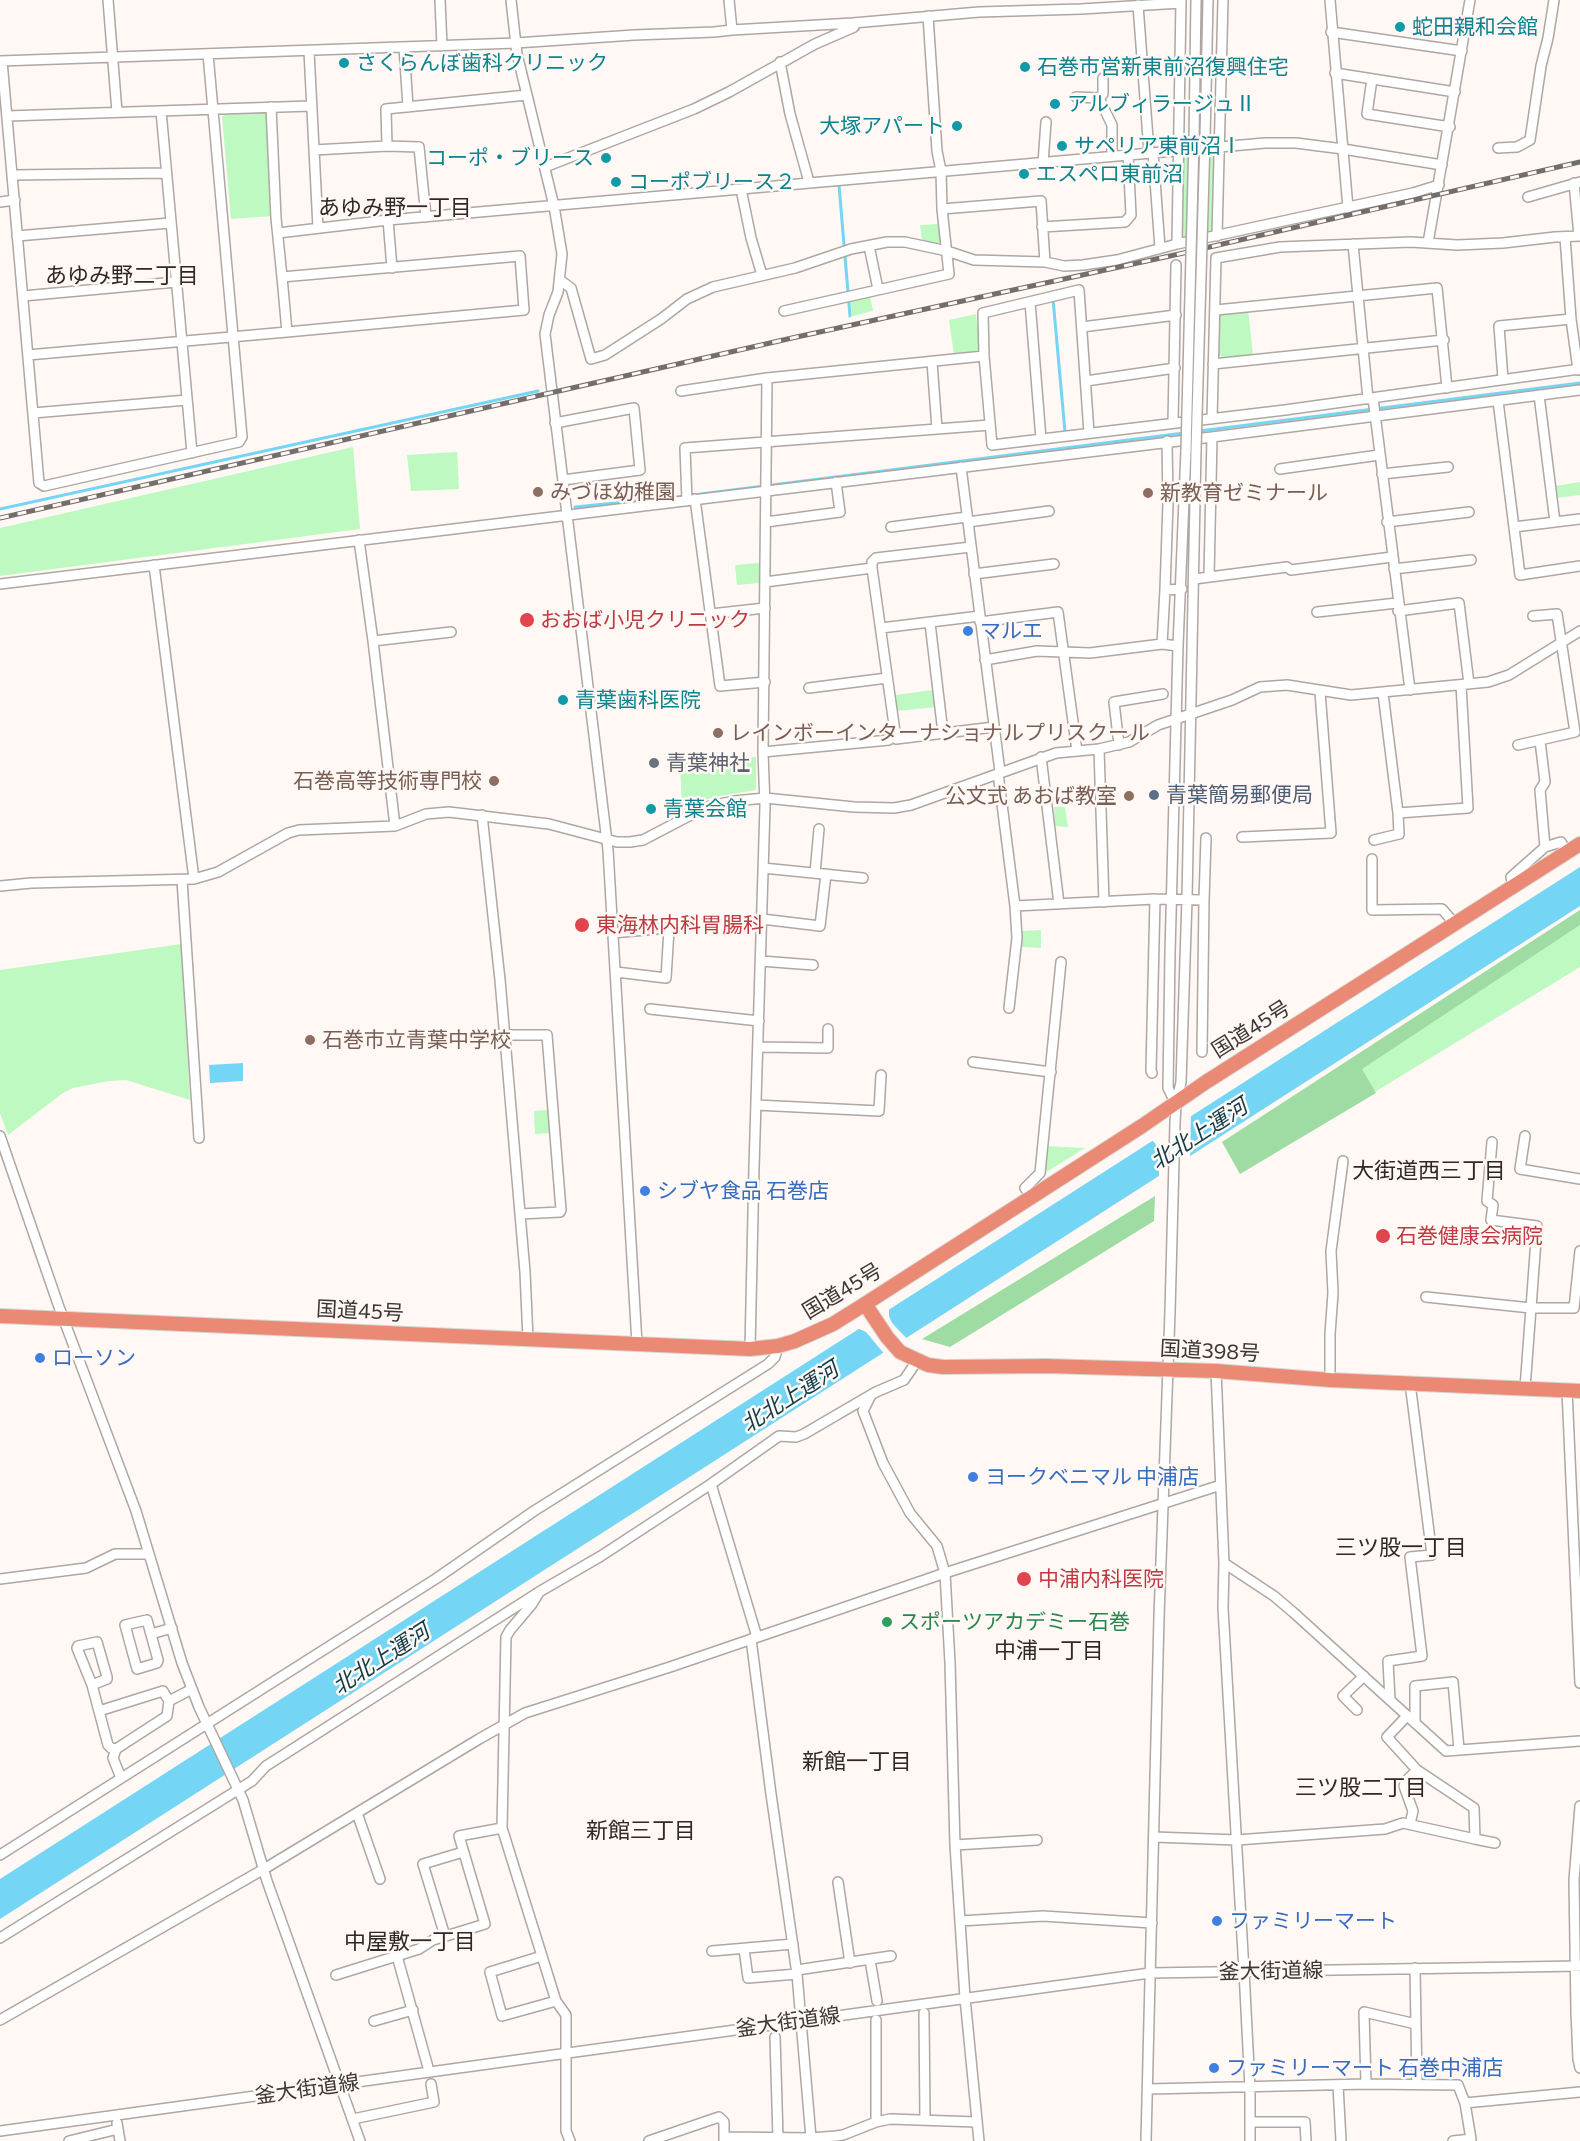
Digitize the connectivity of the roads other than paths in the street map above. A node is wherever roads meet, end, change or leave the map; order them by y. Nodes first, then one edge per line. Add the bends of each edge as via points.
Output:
1 (108, 0) edge
2 (440, 0) edge
3 (511, 0) edge
4 (729, 0) edge
5 (1196, 0) edge
6 (1208, 0) edge
7 (1223, 0) edge
8 (1330, 0) edge
9 (1470, 0) edge
10 (1554, 0) edge
11 (1181, 1) edge
12 (1138, 5) junction
13 (928, 16) junction
14 (853, 23) junction
15 (732, 30) junction
16 (1331, 32) junction
17 (516, 43) junction
18 (442, 46) junction
19 (404, 47) junction
20 (309, 51) junction
21 (1462, 51) junction
22 (208, 54) junction
23 (112, 57) junction
24 (1, 61) edge
25 (780, 62) junction
26 (1335, 73) junction
27 (1103, 78) dead end
28 (1371, 80) junction
29 (1455, 92) junction
30 (527, 96) junction
31 (1076, 97) dead end
32 (1100, 98) junction
33 (310, 105) junction
34 (271, 107) junction
35 (408, 107) junction
36 (213, 109) junction
37 (161, 111) junction
38 (117, 112) junction
39 (7, 116) junction
40 (1046, 122) dead end
41 (1449, 127) junction
42 (387, 146) junction
43 (1218, 147) junction
44 (1498, 148) dead end
45 (1343, 149) junction
46 (314, 150) junction
47 (1179, 150) junction
48 (1151, 152) junction
49 (1128, 155) junction
50 (1112, 156) junction
51 (1043, 163) junction
52 (1442, 165) junction
53 (545, 166) junction
54 (941, 171) junction
55 (165, 173) junction
56 (13, 175) junction
57 (809, 182) junction
58 (1577, 183) edge
59 (1439, 185) junction
60 (741, 189) junction
61 (1528, 197) dead end
62 (15, 200) junction
63 (0, 202) edge
64 (554, 206) junction
65 (1348, 208) junction
66 (942, 209) junction
67 (426, 217) junction
68 (388, 220) junction
69 (170, 223) junction
70 (1042, 227) junction
71 (318, 228) junction
72 (278, 233) junction
73 (17, 236) junction
74 (1217, 236) junction
75 (1580, 236) edge
76 (1565, 237) junction
77 (1428, 243) junction
78 (1178, 244) junction
79 (1353, 244) junction
80 (869, 246) junction
81 (1161, 248) junction
82 (947, 250) junction
83 (1044, 262) junction
84 (1176, 265) dead end
85 (393, 268) junction
86 (762, 275) junction
87 (282, 277) junction
88 (560, 280) junction
89 (176, 282) junction
90 (878, 289) junction
91 (1357, 294) junction
92 (23, 296) junction
93 (1030, 302) junction
94 (1216, 310) junction
95 (784, 311) dead end
96 (1176, 315) junction
97 (1570, 319) junction
98 (1082, 327) junction
99 (287, 332) junction
100 (233, 337) junction
101 (1443, 340) junction
102 (182, 341) junction
103 (1362, 347) junction
104 (28, 355) junction
105 (984, 356) junction
106 (932, 362) junction
107 (1214, 364) junction
108 (1175, 368) junction
109 (1579, 370) edge
110 (766, 378) junction
111 (1503, 379) junction
112 (1086, 381) junction
113 (1447, 388) junction
114 (1580, 390) edge
115 (681, 391) dead end
116 (1539, 395) junction
117 (187, 400) junction
118 (1497, 401) junction
119 (1373, 405) junction
120 (33, 413) junction
121 (1212, 419) junction
122 (555, 423) junction
123 (1173, 423) junction
124 (990, 425) junction
125 (937, 429) junction
126 (1089, 433) junction
127 (1212, 437) junction
128 (1041, 439) junction
129 (1167, 441) junction
130 (766, 442) junction
131 (1016, 445) junction
132 (192, 453) junction
133 (1379, 455) junction
134 (1018, 459) junction
135 (961, 467) junction
136 (1448, 467) dead end
137 (1280, 469) dead end
138 (1382, 474) junction
139 (563, 480) junction
140 (836, 482) junction
141 (767, 486) junction
142 (689, 497) junction
143 (1049, 511) dead end
144 (1469, 512) dead end
145 (567, 514) junction
146 (967, 519) junction
147 (1580, 519) edge
148 (766, 522) junction
149 (1387, 522) junction
150 (1555, 522) junction
151 (891, 527) dead end
152 (1514, 527) junction
153 (359, 540) junction
154 (971, 546) junction
155 (1392, 557) junction
156 (1471, 560) dead end
157 (1054, 564) dead end
158 (154, 565) junction
159 (1580, 567) edge
160 (872, 568) junction
161 (1394, 569) junction
162 (974, 574) junction
163 (1209, 577) junction
164 (1194, 579) junction
165 (765, 582) junction
166 (0, 584) edge
167 (1182, 589) junction
168 (1165, 590) junction
169 (1398, 607) junction
170 (765, 608) junction
171 (1317, 612) dead end
172 (711, 614) junction
173 (1533, 616) dead end
174 (980, 619) junction
175 (930, 623) junction
176 (881, 628) junction
177 (1580, 631) edge
178 (451, 632) dead end
179 (373, 642) junction
180 (1162, 644) junction
181 (1562, 644) junction
182 (1178, 646) junction
183 (1064, 653) junction
184 (985, 660) junction
185 (887, 678) junction
186 (765, 682) junction
187 (1465, 685) junction
188 (809, 688) dead end
189 (1410, 690) junction
190 (1320, 692) junction
191 (1383, 693) junction
192 (1163, 694) dead end
193 (1191, 714) junction
194 (1176, 719) junction
195 (994, 727) junction
196 (943, 733) junction
197 (889, 740) dead end
198 (1540, 741) junction
199 (1119, 745) junction
200 (1518, 745) dead end
201 (1099, 748) junction
202 (1077, 751) junction
203 (763, 752) junction
204 (1041, 757) junction
205 (999, 772) junction
206 (765, 798) junction
207 (1398, 813) junction
208 (482, 815) junction
209 (395, 826) junction
210 (819, 829) dead end
211 (1242, 837) dead end
212 (1206, 838) dead end
213 (607, 839) junction
214 (1374, 840) dead end
215 (1580, 844) edge
216 (1545, 847) junction
217 (1568, 852) junction
218 (1372, 859) dead end
219 (763, 868) junction
220 (815, 873) junction
221 (826, 874) junction
222 (863, 878) dead end
223 (194, 879) junction
224 (182, 880) junction
225 (0, 886) edge
226 (1513, 887) junction
227 (1155, 899) junction
228 (1173, 899) junction
229 (1187, 899) junction
230 (1204, 900) junction
231 (1104, 902) junction
232 (1059, 904) junction
233 (1016, 906) junction
234 (762, 920) junction
235 (1455, 924) junction
236 (612, 933) junction
237 (761, 961) junction
238 (1061, 962) dead end
239 (813, 965) dead end
240 (615, 972) junction
241 (1009, 1008) dead end
242 (650, 1009) dead end
243 (759, 1021) junction
244 (828, 1029) dead end
245 (505, 1035) junction
246 (759, 1047) junction
247 (1202, 1052) dead end
248 (973, 1062) dead end
249 (1051, 1072) junction
250 (1152, 1073) dead end
251 (881, 1075) dead end
252 (756, 1105) junction
253 (1176, 1109) junction
254 (0, 1136) edge
255 (1525, 1136) dead end
256 (199, 1138) dead end
257 (1492, 1142) dead end
258 (1343, 1161) dead end
259 (1580, 1179) edge
260 (1031, 1197) junction
261 (520, 1214) junction
262 (1580, 1251) edge
263 (1426, 1297) dead end
264 (1531, 1308) junction
265 (868, 1309) junction
266 (0, 1316) edge
267 (64, 1319) junction
268 (528, 1339) junction
269 (637, 1344) junction
270 (778, 1346) junction
271 (750, 1348) junction
272 (917, 1361) junction
273 (1168, 1370) junction
274 (1216, 1371) junction
275 (1330, 1380) junction
276 (1410, 1383) junction
277 (1525, 1388) junction
278 (1574, 1390) edge
279 (870, 1397) junction
280 (711, 1484) junction
281 (1221, 1485) junction
282 (1164, 1503) junction
283 (149, 1554) junction
284 (1224, 1563) junction
285 (945, 1573) junction
286 (0, 1579) edge
287 (539, 1592) junction
288 (172, 1628) junction
289 (151, 1634) junction
290 (754, 1638) junction
291 (1580, 1658) edge
292 (1364, 1676) junction
293 (1580, 1683) edge
294 (92, 1685) junction
295 (192, 1689) junction
296 (1390, 1700) junction
297 (169, 1701) junction
298 (1357, 1710) dead end
299 (99, 1711) junction
300 (1407, 1716) junction
301 (1415, 1723) junction
302 (504, 1724) junction
303 (209, 1728) junction
304 (1580, 1741) edge
305 (116, 1749) junction
306 (1459, 1749) junction
307 (1417, 1770) junction
308 (121, 1778) junction
309 (236, 1786) junction
310 (1580, 1806) edge
311 (357, 1813) junction
312 (1410, 1824) junction
313 (502, 1828) junction
314 (1154, 1837) junction
315 (1475, 1839) junction
316 (1037, 1840) dead end
317 (1237, 1840) junction
318 (1495, 1843) dead end
319 (955, 1845) junction
320 (464, 1852) junction
321 (0, 1855) edge
322 (264, 1869) junction
323 (380, 1879) dead end
324 (838, 1882) dead end
325 (1578, 1919) edge
326 (960, 1921) junction
327 (1152, 1923) junction
328 (445, 1936) junction
329 (0, 1938) edge
330 (793, 1944) junction
331 (744, 1949) junction
332 (712, 1951) dead end
333 (397, 1956) junction
334 (542, 1956) junction
335 (891, 1956) dead end
336 (870, 1960) junction
337 (850, 1963) junction
338 (1578, 1966) edge
339 (1415, 1968) junction
340 (1245, 1971) junction
341 (797, 1972) junction
342 (1150, 1973) junction
343 (336, 1975) dead end
344 (964, 1998) junction
345 (556, 2001) junction
346 (877, 2001) dead end
347 (413, 2010) junction
348 (1578, 2012) edge
349 (924, 2013) dead end
350 (0, 2020) edge
351 (801, 2020) junction
352 (876, 2020) dead end
353 (374, 2021) dead end
354 (1416, 2024) junction
355 (776, 2037) dead end
356 (567, 2052) junction
357 (1579, 2062) edge
358 (429, 2071) junction
359 (341, 2084) junction
360 (431, 2084) dead end
361 (1366, 2084) junction
362 (1417, 2084) junction
363 (1338, 2085) junction
364 (1250, 2088) junction
365 (1148, 2089) junction
366 (1580, 2092) edge
367 (1465, 2103) junction
368 (116, 2115) junction
369 (353, 2119) junction
370 (926, 2120) junction
371 (876, 2122) junction
372 (976, 2122) junction
373 (1250, 2122) junction
374 (118, 2129) junction
375 (0, 2131) edge
376 (674, 2136) edge
377 (778, 2138) junction
378 (811, 2138) junction
379 (724, 2139) edge
380 (1471, 2140) edge
381 (69, 2141) edge
382 (120, 2141) edge
383 (360, 2141) edge
384 (570, 2141) edge
385 (649, 2141) edge
386 (979, 2141) edge
387 (1146, 2141) edge
388 (1250, 2141) edge
389 (1306, 2141) edge
390 (1341, 2141) edge
391 (1453, 2141) edge

1 - 23 street
2 - 18 street
3 - 17 street
4 - 15 street
5 - 167 street, bridge
6 - 164 street, bridge
7 - 43 street
8 - 16 street
9 - 21 street
10 - 44 street via 1530,140 1517,147
11 - 12 street
11 - 47 street
12 - 13 street
12 - 48 street
13 - 14 street
13 - 54 street
14 - 15 street
14 - 25 street via 854,27
15 - 17 street
16 - 21 street
16 - 26 street
17 - 18 street
17 - 30 street
18 - 19 street
19 - 20 street
19 - 35 street
20 - 22 street
20 - 33 street
21 - 29 street
22 - 23 street
22 - 36 street
23 - 24 street
23 - 38 street
24 - 39 street
25 - 53 street via 693,109
25 - 57 street
26 - 28 street
26 - 45 street
27 - 32 street
28 - 29 street
28 - 41 street via 1367,114
29 - 41 street
30 - 35 street
30 - 53 street
31 - 32 street
32 - 50 street via 1112,124
33 - 34 street
33 - 46 street
34 - 36 street
34 - 72 street
35 - 42 street via 386,108
36 - 37 street
36 - 100 street
37 - 38 street
37 - 55 street
38 - 39 street
39 - 56 street
40 - 51 street
41 - 52 street
42 - 46 street
42 - 67 street via 419,147
43 - 45 street via 1296,143
43 - 47 street
43 - 74 street
45 - 52 street
45 - 65 street
46 - 71 street
47 - 48 street
47 - 78 street
48 - 49 street
48 - 81 street
49 - 50 street
49 - 70 street via 1131,215 1125,222
50 - 51 street
51 - 54 street
52 - 59 street
53 - 64 street
54 - 57 street
54 - 66 street
55 - 56 street
55 - 69 street
56 - 62 street
57 - 60 street
58 - 61 street
58 - 75 street
59 - 65 street
59 - 77 street
60 - 64 street
60 - 86 street
62 - 63 street
62 - 73 street
64 - 67 street
64 - 88 street via 562,254
65 - 74 street
66 - 70 street via 1041,201
66 - 82 street
67 - 68 street
68 - 71 street
68 - 85 street
69 - 73 street
69 - 89 street
70 - 83 street
71 - 72 street
72 - 87 street
73 - 92 street
74 - 78 street
75 - 76 street
76 - 77 street via 1503,243
76 - 97 street
77 - 79 street
78 - 81 street
79 - 91 street
79 - 94 street via 1280,247 1216,258
80 - 82 street via 905,242
80 - 86 street
80 - 90 street
81 - 83 street via 1083,265
82 - 83 street via 974,260
82 - 90 street via 949,274
84 - 96 street
85 - 87 street
85 - 99 street via 520,256 525,310
86 - 88 street via 687,299 605,355 591,359 571,288
87 - 99 street
88 - 122 street via 545,334
89 - 92 street
89 - 102 street
90 - 95 street
91 - 94 street
91 - 101 street via 1437,288
91 - 103 street
92 - 104 street
93 - 98 street via 1079,290
93 - 105 street via 983,313
93 - 128 street
94 - 107 street
96 - 98 street
96 - 108 street
97 - 109 street
97 - 111 street via 1499,326
98 - 112 street
99 - 100 street
100 - 102 street
100 - 132 street via 242,438
101 - 103 street
101 - 113 street
102 - 104 street
102 - 117 street
103 - 107 street
103 - 119 street
104 - 120 street
105 - 106 street
105 - 124 street
106 - 110 street
106 - 125 street
107 - 121 street
108 - 112 street
108 - 123 street
109 - 111 street
110 - 115 street
110 - 130 street
111 - 113 street
112 - 126 street
113 - 119 street
114 - 116 street
116 - 118 street
116 - 150 street
117 - 120 street
117 - 132 street
118 - 119 street
118 - 152 street
119 - 121 street
119 - 127 street
119 - 133 street
120 - 132 street via 39,483 44,486
121 - 123 street
122 - 139 street
122 - 139 street via 634,408 640,470
123 - 126 street
124 - 125 street
124 - 131 street via 992,445
125 - 130 street
126 - 128 street
127 - 129 street
127 - 163 street
128 - 131 street
129 - 134 street
129 - 168 street
130 - 141 street
130 - 142 street via 685,448
131 - 134 street
133 - 137 street
133 - 138 street
134 - 135 street
135 - 140 street
135 - 146 street
136 - 138 street
138 - 149 street
139 - 145 street
140 - 141 street
140 - 148 street via 840,512
141 - 142 street
141 - 148 street
142 - 145 street
142 - 172 street
143 - 146 street
144 - 149 street
145 - 153 street
145 - 213 street
146 - 151 street
146 - 154 street
147 - 150 street
148 - 165 street
149 - 155 street
150 - 152 street
152 - 159 street via 1520,575
153 - 158 street
153 - 179 street
154 - 160 street via 876,558
154 - 162 street
155 - 161 street
155 - 163 street
156 - 161 street
157 - 162 street
158 - 166 street
158 - 223 street
160 - 165 street
160 - 176 street
161 - 169 street
162 - 174 street
163 - 164 street
164 - 193 street
165 - 170 street
167 - 168 street
167 - 182 street
168 - 180 street
169 - 171 street
169 - 187 street via 1459,603
169 - 189 street
170 - 172 street
170 - 186 street
172 - 186 street via 720,686
173 - 181 street via 1557,614
174 - 175 street
174 - 183 street via 1058,612
174 - 184 street
175 - 176 street
175 - 196 street
176 - 185 street
177 - 181 street
178 - 179 street
179 - 209 street
180 - 182 street
180 - 183 street
181 - 187 street via 1509,675
181 - 198 street via 1575,732
182 - 194 street
183 - 184 street via 1037,651
183 - 202 street
184 - 195 street
185 - 188 street
185 - 196 street via 896,739
186 - 203 street
187 - 189 street
187 - 207 street via 1468,808
189 - 191 street
190 - 191 street
190 - 193 street via 1287,685 1260,687
190 - 211 street via 1331,833
191 - 207 street
192 - 199 street via 1114,702
193 - 194 street
193 - 229 street
194 - 199 street
194 - 228 street
195 - 196 street
195 - 205 street
197 - 203 street
198 - 200 street
198 - 216 street via 1545,782 1540,790
199 - 201 street
201 - 202 street
201 - 231 street
202 - 204 street
203 - 206 street
204 - 205 street
204 - 232 street
205 - 206 street via 894,808
205 - 233 street
206 - 213 street via 706,807 643,840
206 - 219 street
207 - 214 street via 1399,834
208 - 209 street via 426,814
208 - 213 street via 549,824
208 - 245 street
209 - 223 street via 299,830 218,872
210 - 220 street
212 - 230 street
213 - 236 street
215 - 217 highway, 国道45号
216 - 217 street via 1561,842
216 - 226 street via 1510,877
217 - 226 highway, 国道45号
218 - 235 street via 1372,910 1442,909
219 - 220 street
219 - 234 street
220 - 221 street
221 - 222 street
221 - 234 street via 820,926
223 - 224 street
224 - 225 street
224 - 256 street
226 - 235 highway, 国道45号
227 - 228 street
227 - 231 street
227 - 250 street
228 - 229 street
228 - 253 street via 1168,1088
229 - 230 street
229 - 253 street via 1181,1082
230 - 247 street
231 - 232 street
232 - 233 street
233 - 241 street via 1017,938
234 - 237 street
235 - 253 highway, 国道45号 via 1206,1082
236 - 240 street
236 - 240 street via 669,930 666,978
237 - 239 street
237 - 243 street
238 - 249 street
240 - 269 street
242 - 243 street
243 - 246 street
244 - 246 street via 828,1048
245 - 261 street
245 - 261 street via 547,1035 561,1210
246 - 252 street
248 - 249 street
249 - 260 street via 1040,1173 1025,1188
251 - 252 street via 879,1111
252 - 271 street
253 - 260 highway, 国道45号
253 - 273 street
254 - 267 street
255 - 259 street via 1520,1169
257 - 264 street via 1487,1201 1493,1205 1491,1220 1537,1226
258 - 275 street via 1331,1251
260 - 265 highway, 国道45号
261 - 268 street
262 - 264 street via 1574,1308
263 - 264 street
264 - 277 street
265 - 270 highway, 国道45号
265 - 272 highway, 国道398号 via 900,1352
266 - 267 highway, 国道45号
267 - 268 highway, 国道45号
267 - 283 street
268 - 269 highway, 国道45号
269 - 271 highway, 国道45号
270 - 271 highway, 国道45号
270 - 303 street via 775,1358 768,1364 534,1511
272 - 273 highway, 国道398号 via 943,1367
272 - 279 street via 904,1380
273 - 274 highway, 国道398号
273 - 282 street
274 - 275 highway, 国道398号
274 - 281 street
275 - 276 highway, 国道398号
276 - 277 highway, 国道398号
276 - 296 street via 1432,1556 1410,1557 1422,1656 1388,1661
277 - 278 highway, 国道398号
278 - 291 street
279 - 280 street via 804,1434 779,1436
279 - 285 street via 863,1411 883,1463 910,1513 937,1546
280 - 287 street
280 - 290 street
281 - 282 street
281 - 284 street
282 - 285 street
282 - 314 street
283 - 286 street via 115,1554 86,1568
283 - 288 street
284 - 292 street via 1281,1602
284 - 317 street via 1223,1608
285 - 290 street
285 - 319 street
287 - 302 street via 507,1636
287 - 309 street via 266,1767 252,1781
288 - 289 street
288 - 295 street
289 - 289 street via 157,1663 137,1669 125,1626 147,1620
290 - 302 street via 535,1710
290 - 330 street via 769,1783
291 - 293 street
292 - 296 street
292 - 298 street via 1343,1696
294 - 294 street via 77,1648 97,1642 107,1679
294 - 299 street
295 - 297 street
295 - 303 street
296 - 300 street
297 - 299 street via 163,1691
297 - 305 street via 167,1716
299 - 305 street via 108,1745
300 - 301 street
300 - 307 street via 1387,1737
301 - 306 street via 1446,1751
301 - 306 street via 1415,1686 1453,1682
302 - 311 street
302 - 313 street
303 - 308 street
303 - 309 street
304 - 306 street
305 - 308 street via 113,1758
307 - 312 street via 1404,1786 1413,1811
307 - 315 street via 1474,1808
308 - 321 street
309 - 322 street
309 - 329 street
310 - 325 street via 1574,1880
311 - 322 street
311 - 323 street
312 - 315 street
312 - 317 street
313 - 320 street via 459,1836
313 - 334 street
314 - 317 street
314 - 327 street
315 - 318 street
316 - 319 street
317 - 340 street
319 - 326 street
320 - 328 street via 485,1924
320 - 328 street via 423,1864
322 - 350 street
322 - 359 street
324 - 337 street
325 - 338 street
326 - 327 street via 1042,1916
326 - 344 street
327 - 342 street
328 - 333 street
330 - 331 street
330 - 341 street
331 - 332 street
331 - 341 street via 748,1978
333 - 343 street
333 - 347 street
334 - 345 street
334 - 345 street via 490,1971 502,2016
335 - 336 street
336 - 337 street
336 - 346 street
337 - 341 street
338 - 339 street, 釜大街道線
338 - 348 street
339 - 340 street, 釜大街道線
339 - 354 street
340 - 342 street, 釜大街道線
340 - 364 street
341 - 351 street
342 - 344 street, 釜大街道線
342 - 365 street
344 - 351 street, 釜大街道線
344 - 372 street
345 - 356 street via 566,2015
347 - 353 street
347 - 358 street
348 - 357 street
349 - 370 street
351 - 356 street, 釜大街道線
351 - 378 street
352 - 371 street
354 - 361 street via 1364,2012
354 - 362 street
355 - 377 street
356 - 358 street, 釜大街道線
356 - 384 street via 566,2131
358 - 359 street, 釜大街道線
359 - 368 street, 釜大街道線
359 - 369 street
360 - 369 street via 434,2102
361 - 362 street
361 - 363 street
362 - 367 street via 1458,2085
363 - 364 street
363 - 390 street
364 - 365 street
364 - 373 street
365 - 387 street
366 - 367 street
367 - 380 street
368 - 374 street
368 - 375 street, 釜大街道線
369 - 383 street
370 - 371 street
370 - 372 street
371 - 378 street via 843,2135
372 - 386 street
373 - 388 street
373 - 389 street via 1305,2122
374 - 381 street
374 - 382 street
376 - 379 street via 719,2117 724,2122
376 - 385 street
377 - 378 street
377 - 379 street
380 - 391 street

